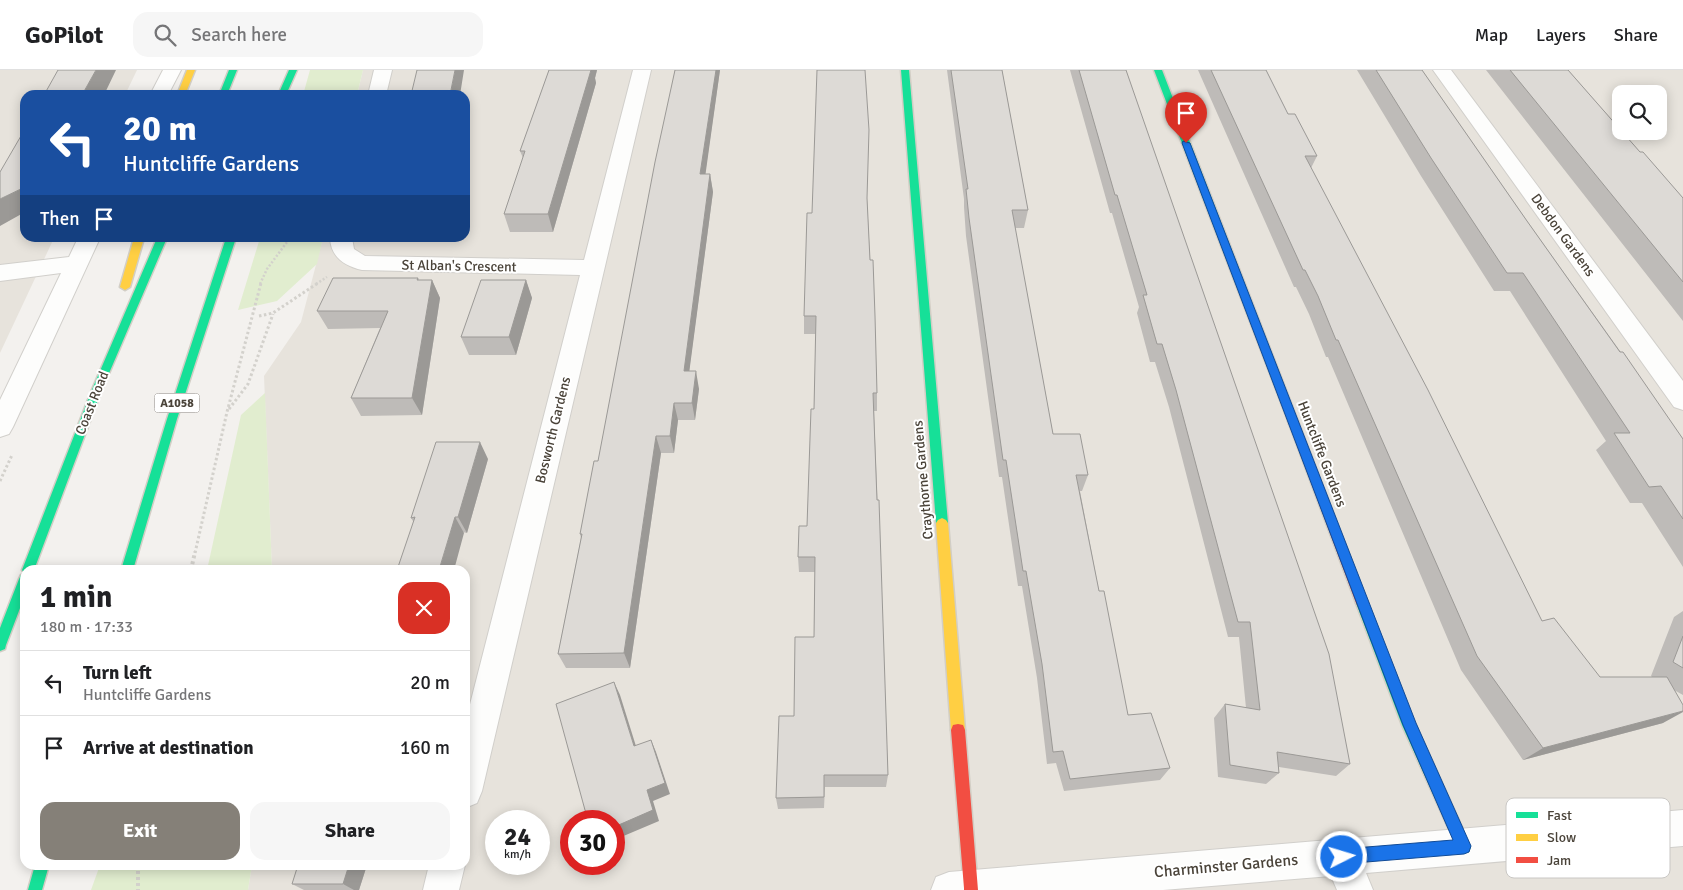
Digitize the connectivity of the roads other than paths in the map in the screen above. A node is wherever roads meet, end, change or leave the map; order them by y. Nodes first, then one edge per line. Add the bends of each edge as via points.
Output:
1 (172, 70) edge
2 (191, 70) edge
3 (233, 70) edge
4 (282, 70) edge
5 (292, 70) edge
6 (383, 70) edge
7 (642, 70) edge
8 (904, 70) edge
9 (1158, 70) edge
10 (1442, 70) edge
11 (162, 90) edge
12 (184, 90) edge
13 (225, 90) edge
14 (276, 90) edge
15 (284, 90) edge
16 (378, 90) edge
17 (87, 242) edge
18 (138, 242) edge
19 (160, 242) edge
20 (230, 242) edge
21 (341, 242) edge
22 (76, 264) junction
23 (593, 268) junction
24 (0, 272) edge
25 (96, 392) junction
26 (1683, 400) edge
27 (0, 427) edge
28 (30, 565) edge
29 (129, 565) edge
30 (20, 592) edge
31 (0, 645) edge
32 (470, 771) edge
33 (1683, 828) edge
34 (1670, 829) edge
35 (1506, 843) edge
36 (1464, 846) junction
37 (1342, 857) junction
38 (40, 870) edge
39 (446, 870) edge
40 (960, 889) edge
41 (34, 890) edge
42 (441, 890) edge
43 (1355, 890) edge

1 - 11 street
2 - 12 main road
3 - 13 main road
4 - 14 main road
5 - 15 main road
6 - 16 street
7 - 23 street, Bosworth Gardens
8 - 40 main road, Craythorne Gardens
9 - 36 main road, Huntcliffe Gardens via 1410,725
10 - 26 street, Debdon Gardens
17 - 22 street
18 - 25 main road
19 - 25 main road, Coast Road
20 - 29 main road, A1058 via 172,419
21 - 23 street, St Alban's Crescent via 345,254 353,260 375,265
22 - 24 street
22 - 27 street
23 - 32 street, Bosworth Gardens
25 - 28 main road, Coast Road
30 - 31 main road
33 - 34 street, Charminster Gardens
35 - 36 street, Charminster Gardens
36 - 37 street, Charminster Gardens
37 - 40 street, Charminster Gardens
37 - 43 street
38 - 41 main road
39 - 42 street

